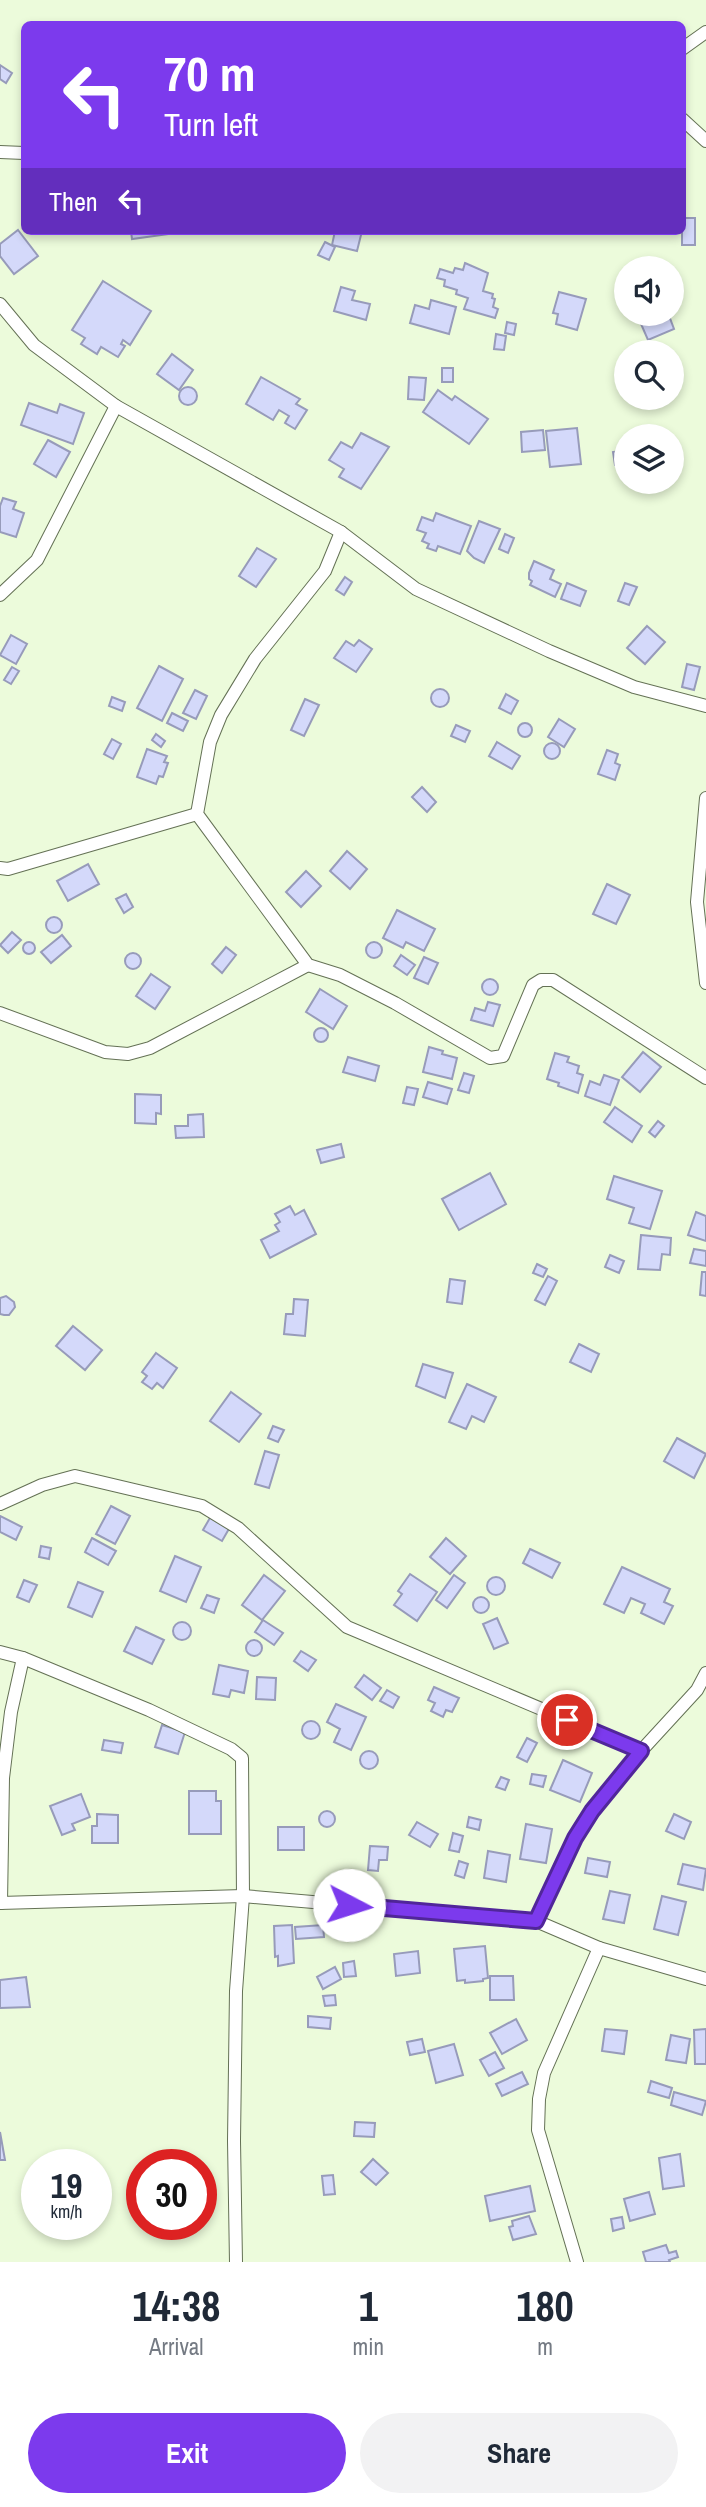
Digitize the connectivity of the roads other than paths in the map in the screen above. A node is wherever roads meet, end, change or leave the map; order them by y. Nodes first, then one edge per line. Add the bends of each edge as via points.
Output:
1 (706, 32) edge
2 (686, 46) edge
3 (686, 123) edge
4 (706, 141) edge
5 (0, 152) edge
6 (21, 153) edge
7 (0, 304) edge
8 (117, 407) junction
9 (341, 532) junction
10 (0, 596) edge
11 (706, 706) edge
12 (706, 798) edge
13 (197, 814) junction
14 (0, 869) edge
15 (309, 965) junction
16 (706, 983) edge
17 (0, 1013) edge
18 (706, 1078) edge
19 (0, 1504) edge
20 (0, 1652) edge
21 (23, 1658) junction
22 (706, 1673) edge
23 (641, 1751) junction
24 (243, 1896) junction
25 (1, 1903) edge
26 (536, 1921) junction
27 (600, 1948) junction
28 (706, 1979) edge
29 (236, 2262) edge
30 (577, 2262) edge

1 - 2 street
3 - 4 street
5 - 6 street
7 - 8 street via 34,345
8 - 9 street
8 - 10 street via 37,560
9 - 11 street via 416,589 634,687
9 - 13 street via 325,571 255,659 221,715 210,742
12 - 16 street via 697,902
13 - 14 street
13 - 15 street
15 - 17 street via 150,1048 128,1054 105,1052
15 - 18 street via 395,1003 490,1058 503,1056 533,985 553,980
19 - 23 street via 75,1476 202,1506 238,1528 347,1627
20 - 21 street
21 - 24 street via 239,1753 243,1764
21 - 25 street via 2,1778
22 - 23 street
23 - 26 street via 575,1838
24 - 25 street
24 - 26 street
24 - 29 street via 236,1991
26 - 27 street
27 - 28 street
27 - 30 street via 544,2073 539,2099 538,2130

